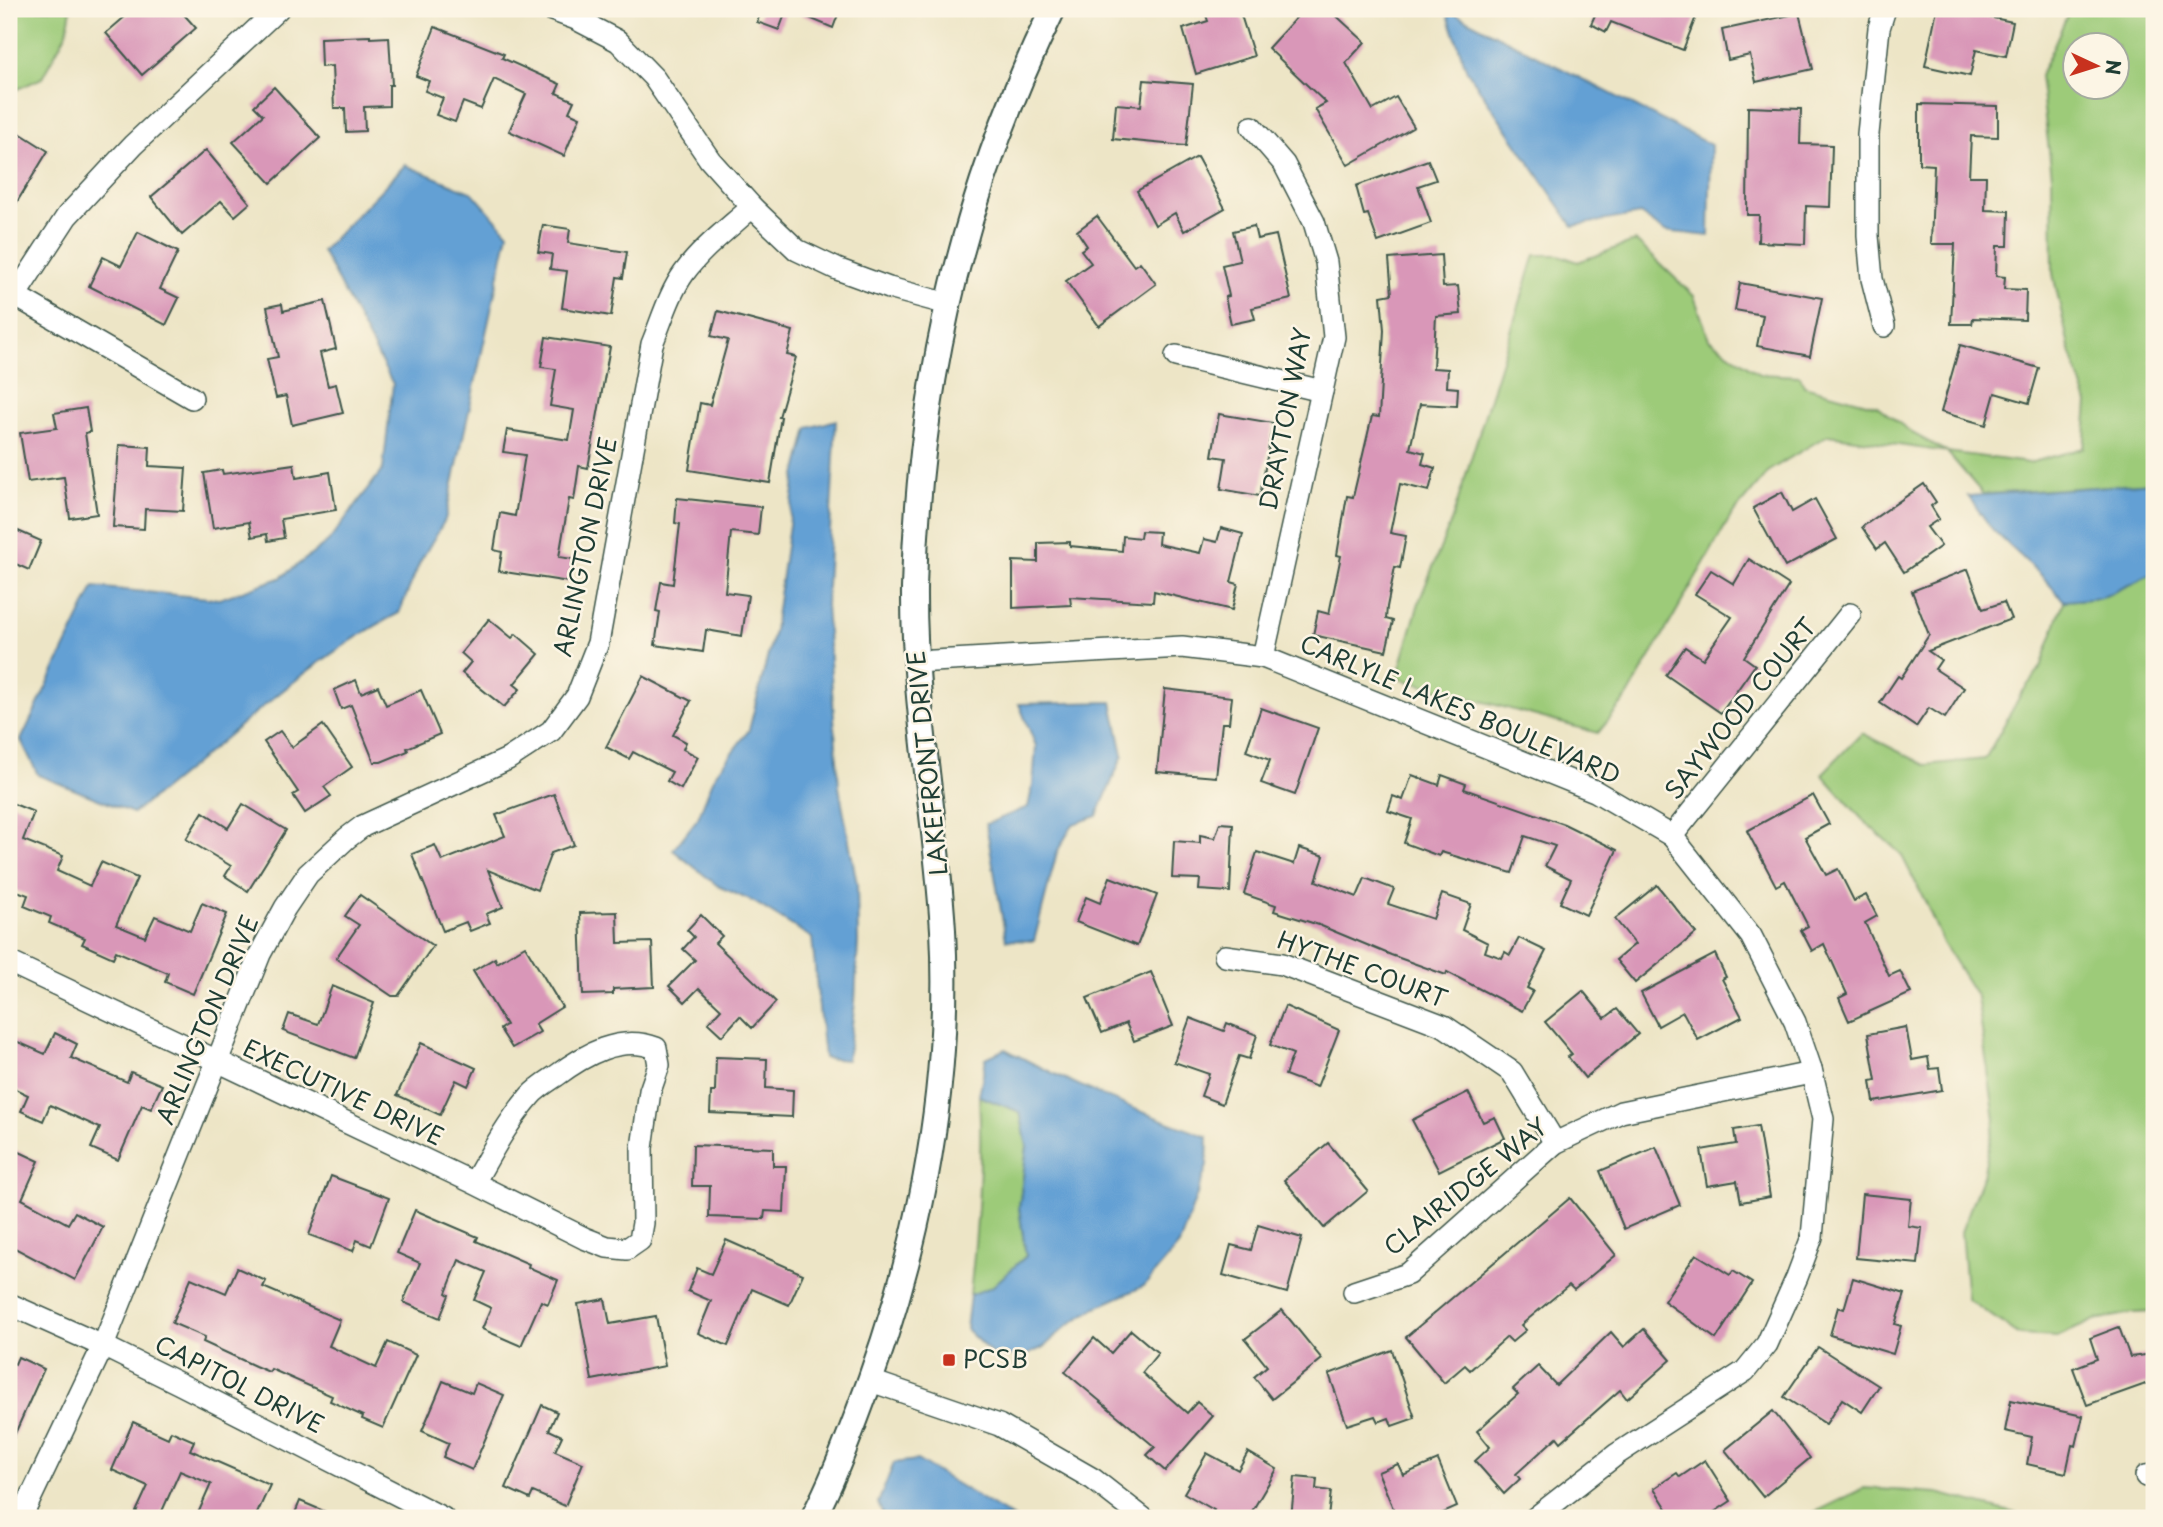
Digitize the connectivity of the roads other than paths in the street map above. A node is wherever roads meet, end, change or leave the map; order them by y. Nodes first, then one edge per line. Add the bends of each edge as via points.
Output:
1 (278, 9) edge
2 (549, 9) edge
3 (1053, 9) edge
4 (1885, 9) edge
5 (1252, 127) dead end
6 (752, 207) junction
7 (10, 297) edge
8 (948, 304) junction
9 (1884, 326) dead end
10 (1176, 356) dead end
11 (1322, 391) junction
12 (192, 398) dead end
13 (1850, 614) dead end
14 (1263, 657) junction
15 (916, 662) junction
16 (1672, 836) junction
17 (1224, 956) dead end
18 (9, 962) edge
19 (217, 1063) junction
20 (1811, 1069) junction
21 (1555, 1143) junction
22 (474, 1183) junction
23 (1354, 1292) dead end
24 (9, 1304) edge
25 (103, 1346) junction
26 (871, 1381) junction
27 (21, 1518) edge
28 (443, 1518) edge
29 (814, 1518) edge
30 (1143, 1518) edge
31 (1535, 1518) edge

1 - 7 street via 123,155 67,216
2 - 6 street via 618,41 654,78 710,160
3 - 8 street, LAKEFRONT DRIVE via 1016,88 986,171
4 - 9 street via 1868,134 1868,236 1872,279
5 - 11 street, DRAYTON WAY via 1284,164 1314,222 1326,262 1334,337
6 - 8 street via 797,250 889,288
6 - 19 street, ARLINGTON DRIVE via 684,273 652,344 598,643 577,696 541,738 496,765 363,826 316,865 260,954
7 - 12 street
8 - 15 street, LAKEFRONT DRIVE via 919,479
10 - 11 street
11 - 14 street, DRAYTON WAY
13 - 16 street, SAYWOOD COURT
14 - 15 street, CARLYLE LAKES BOULEVARD via 1182,647
14 - 16 street, CARLYLE LAKES BOULEVARD via 1595,791
15 - 26 street, LAKEFRONT DRIVE via 940,881 943,1027 923,1192 898,1299
16 - 20 street, CARLYLE LAKES BOULEVARD via 1751,936 1796,1022
17 - 21 street, HYTHE COURT via 1282,964 1444,1026 1512,1072
18 - 19 street, EXECUTIVE DRIVE
19 - 22 street, EXECUTIVE DRIVE
19 - 25 street, ARLINGTON DRIVE
20 - 21 street, CLAIRIDGE WAY via 1806,1074 1621,1112
20 - 31 street, CARLYLE LAKES BOULEVARD via 1823,1119 1812,1237 1767,1344 1745,1371 1617,1454
21 - 23 street, CLAIRIDGE WAY via 1408,1274
22 - 22 street, EXECUTIVE DRIVE via 505,1128 532,1093 594,1052 622,1044 656,1048 659,1065 650,1091 642,1148 640,1240 627,1249 607,1247
24 - 25 street, CAPITOL DRIVE
25 - 27 street, ARLINGTON DRIVE
25 - 28 street, CAPITOL DRIVE
26 - 29 street, LAKEFRONT DRIVE
26 - 30 street via 999,1425 1093,1479

